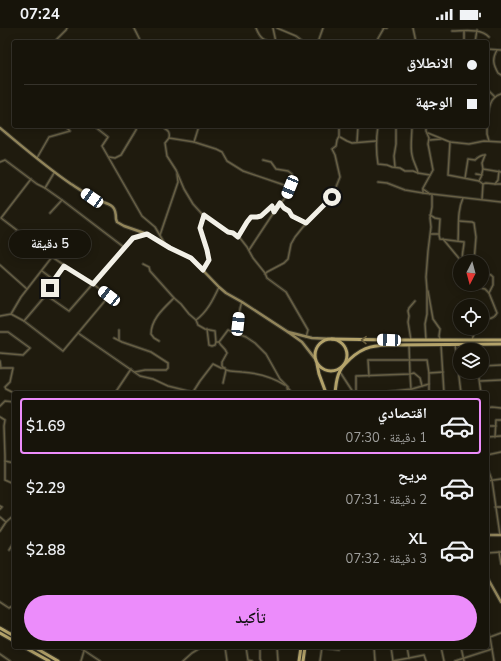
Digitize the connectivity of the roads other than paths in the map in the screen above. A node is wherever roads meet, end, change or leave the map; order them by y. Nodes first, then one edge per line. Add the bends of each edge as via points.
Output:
1 (67, 28) edge
2 (134, 28) edge
3 (256, 28) edge
4 (274, 28) edge
5 (276, 28) edge
6 (323, 28) edge
7 (385, 28) edge
8 (414, 28) edge
9 (477, 30) junction
10 (452, 31) dead end
11 (464, 31) junction
12 (489, 37) dead end
13 (56, 40) edge
14 (140, 40) edge
15 (263, 40) edge
16 (276, 40) edge
17 (301, 40) edge
18 (319, 40) edge
19 (377, 40) edge
20 (416, 40) edge
21 (464, 40) edge
22 (475, 40) edge
23 (489, 50) edge
24 (497, 50) junction
25 (501, 50) edge
26 (501, 75) edge
27 (489, 91) edge
28 (501, 94) edge
29 (495, 97) junction
30 (489, 111) edge
31 (0, 128) edge
32 (66, 128) edge
33 (97, 128) edge
34 (137, 128) edge
35 (164, 128) edge
36 (198, 128) edge
37 (339, 128) edge
38 (358, 128) edge
39 (378, 128) edge
40 (396, 128) edge
41 (412, 128) edge
42 (426, 128) edge
43 (487, 128) edge
44 (428, 133) junction
45 (339, 136) junction
46 (168, 138) junction
47 (442, 139) junction
48 (429, 140) junction
49 (376, 141) junction
50 (489, 141) junction
51 (194, 142) junction
52 (357, 142) junction
53 (450, 142) junction
54 (501, 142) edge
55 (109, 157) junction
56 (37, 158) junction
57 (263, 160) dead end
58 (0, 162) edge
59 (395, 167) junction
60 (483, 168) junction
61 (176, 170) junction
62 (54, 172) junction
63 (500, 172) edge
64 (418, 173) junction
65 (476, 174) dead end
66 (430, 175) junction
67 (482, 175) junction
68 (465, 178) junction
69 (31, 179) junction
70 (479, 181) junction
71 (378, 182) dead end
72 (483, 184) junction
73 (495, 184) junction
74 (501, 184) edge
75 (290, 187) junction
76 (44, 188) junction
77 (423, 189) junction
78 (423, 193) junction
79 (432, 195) junction
80 (463, 197) junction
81 (482, 199) junction
82 (62, 200) junction
83 (501, 202) edge
84 (280, 203) junction
85 (274, 212) junction
86 (50, 213) dead end
87 (204, 215) junction
88 (430, 215) junction
89 (459, 221) junction
90 (306, 223) junction
91 (147, 234) junction
92 (431, 234) junction
93 (439, 234) junction
94 (160, 235) junction
95 (238, 237) junction
96 (443, 239) junction
97 (458, 241) junction
98 (165, 244) junction
99 (125, 248) junction
100 (249, 250) junction
101 (456, 255) edge
102 (462, 255) edge
103 (475, 255) edge
104 (52, 257) junction
105 (143, 264) dead end
106 (0, 265) edge
107 (64, 266) junction
108 (203, 270) junction
109 (42, 271) junction
110 (265, 274) junction
111 (489, 274) edge
112 (54, 280) junction
113 (93, 284) junction
114 (219, 287) junction
115 (27, 289) junction
116 (427, 290) junction
117 (489, 293) joint
118 (46, 295) junction
119 (174, 298) junction
120 (415, 301) dead end
121 (242, 302) junction
122 (11, 314) junction
123 (0, 316) edge
124 (489, 318) edge
125 (196, 320) junction
126 (24, 321) junction
127 (207, 329) junction
128 (119, 330) dead end
129 (0, 332) edge
130 (288, 332) junction
131 (78, 333) junction
132 (236, 333) junction
133 (474, 335) edge
134 (306, 336) junction
135 (114, 338) dead end
136 (332, 339) junction
137 (119, 340) junction
138 (411, 340) junction
139 (426, 340) junction
140 (441, 340) junction
141 (471, 340) junction
142 (501, 340) edge
143 (159, 341) dead end
144 (218, 342) junction
145 (441, 344) junction
146 (453, 344) edge
147 (489, 344) edge
148 (501, 344) edge
149 (409, 345) junction
150 (0, 353) edge
151 (316, 360) junction
152 (410, 360) junction
153 (0, 361) edge
154 (501, 365) edge
155 (342, 366) junction
156 (489, 366) edge
157 (0, 368) edge
158 (131, 369) junction
159 (226, 369) junction
160 (340, 371) junction
161 (135, 372) junction
162 (443, 372) junction
163 (410, 374) junction
164 (429, 374) junction
165 (369, 376) junction
166 (459, 379) edge
167 (501, 380) edge
168 (480, 381) joint
169 (223, 383) dead end
170 (429, 384) junction
171 (422, 386) junction
172 (288, 387) junction
173 (411, 389) junction
174 (116, 391) edge
175 (188, 391) edge
176 (194, 391) edge
177 (288, 391) edge
178 (291, 391) edge
179 (325, 391) edge
180 (335, 391) edge
181 (353, 391) edge
182 (356, 391) edge
183 (399, 391) edge
184 (429, 391) edge
185 (444, 391) edge
186 (461, 391) edge
187 (481, 391) edge
188 (12, 392) edge
189 (12, 402) edge
190 (0, 406) edge
191 (489, 408) edge
192 (501, 408) edge
193 (0, 417) edge
194 (501, 420) edge
195 (489, 426) edge
196 (496, 426) junction
197 (501, 436) edge
198 (489, 437) edge
199 (495, 437) junction
200 (501, 452) edge
201 (489, 455) edge
202 (5, 461) junction
203 (12, 463) edge
204 (489, 472) edge
205 (501, 479) edge
206 (492, 480) junction
207 (489, 481) edge
208 (12, 483) edge
209 (0, 506) edge
210 (495, 507) junction
211 (501, 507) edge
212 (0, 509) edge
213 (12, 517) edge
214 (0, 518) edge
215 (6, 522) junction
216 (0, 532) edge
217 (489, 535) edge
218 (501, 535) edge
219 (12, 545) edge
220 (9, 550) dead end
221 (500, 552) edge
222 (489, 553) edge
223 (501, 564) edge
224 (489, 584) edge
225 (0, 602) edge
226 (501, 602) edge
227 (12, 606) edge
228 (0, 628) edge
229 (0, 633) edge
230 (500, 634) edge
231 (12, 635) edge
232 (501, 637) edge
233 (489, 638) edge
234 (12, 640) edge
235 (489, 641) edge
236 (28, 649) edge
237 (37, 649) edge
238 (199, 649) edge
239 (225, 649) edge
240 (246, 649) edge
241 (259, 649) edge
242 (277, 649) edge
243 (302, 649) edge
244 (303, 649) edge
245 (322, 649) edge
246 (374, 649) edge
247 (391, 649) edge
248 (407, 649) edge
249 (441, 649) edge
250 (461, 649) edge
251 (492, 649) junction
252 (84, 650) joint
253 (42, 652) junction
254 (0, 654) edge
255 (38, 655) junction
256 (409, 658) junction
257 (464, 660) edge
258 (10, 661) edge
259 (49, 661) edge
260 (58, 661) edge
261 (81, 661) edge
262 (100, 661) edge
263 (183, 661) edge
264 (227, 661) edge
265 (248, 661) edge
266 (252, 661) edge
267 (261, 661) edge
268 (278, 661) edge
269 (299, 661) edge
270 (303, 661) edge
271 (320, 661) edge
272 (375, 661) edge
273 (393, 661) edge
274 (426, 661) edge
275 (444, 661) edge
276 (455, 661) edge
277 (494, 661) edge

1 - 13 street
2 - 14 street
3 - 15 street
4 - 16 street
5 - 17 street
6 - 18 street
7 - 19 street
8 - 20 street
9 - 11 street
9 - 12 street via 483,31
9 - 22 street
10 - 11 street
11 - 21 street
23 - 24 street
24 - 25 street
24 - 26 street via 494,65
27 - 29 street
28 - 29 street
29 - 30 street
31 - 56 street
32 - 56 street via 70,131 49,137
33 - 55 street via 108,137 102,146
34 - 55 street via 121,155
35 - 46 street via 168,131
36 - 51 street
37 - 45 street
38 - 52 street
39 - 49 street
40 - 59 street
41 - 64 street via 412,155
42 - 44 street
43 - 50 street
44 - 47 street
44 - 48 street
45 - 52 street via 350,143
45 - 90 street via 336,146 332,149 340,178 332,197
46 - 51 street
46 - 61 street via 167,156
47 - 48 street
47 - 53 street
48 - 66 street via 428,149 433,170
49 - 52 street
49 - 59 street via 378,164
50 - 53 street via 469,144
50 - 54 street
51 - 75 street via 222,152 227,161 243,171
53 - 68 street via 448,175
55 - 94 street via 142,216
56 - 62 street
57 - 75 street via 271,162 276,169 292,174
58 - 69 street via 4,160
59 - 64 street
60 - 63 street
60 - 67 street
60 - 68 street via 485,155 475,160 468,159
61 - 87 street via 188,197
61 - 94 street via 178,182
62 - 76 street
62 - 91 street via 92,198 115,208 116,220 120,224
63 - 73 street
64 - 66 street
65 - 67 street
66 - 77 street
67 - 70 street
68 - 70 street
69 - 76 street
69 - 104 street via 1,218
70 - 72 street
71 - 78 street
72 - 73 street
72 - 81 street
73 - 74 street
75 - 84 street
76 - 82 street
77 - 78 street
77 - 79 street
78 - 79 street
79 - 80 street
79 - 88 street
80 - 81 street
80 - 89 street
81 - 83 street
82 - 86 street
82 - 99 street
84 - 85 street
84 - 90 street via 292,216
85 - 95 street via 272,206 261,216 251,217
85 - 100 street
87 - 95 street
87 - 108 street via 200,228 209,260
88 - 92 street
88 - 93 street via 440,219
89 - 97 street
89 - 103 street via 474,223
90 - 110 street via 291,244 288,259
91 - 98 street
91 - 99 street via 133,238
92 - 93 street
92 - 116 street
93 - 96 street via 440,239
94 - 98 street
95 - 100 street
96 - 97 street
96 - 101 street
97 - 102 street via 464,242
98 - 108 street via 191,258
99 - 113 street
100 - 110 street
104 - 107 street
104 - 109 street
105 - 119 street via 149,267
106 - 115 street
107 - 112 street
107 - 113 street
108 - 114 street
109 - 112 street
109 - 115 street
110 - 134 street via 266,278 286,292 308,330
111 - 117 street via 493,277
112 - 118 street
113 - 118 street via 69,311
113 - 131 street via 109,296
114 - 121 street
114 - 125 street via 202,316
115 - 122 street
116 - 139 street
116 - 140 street via 433,319 440,329
117 - 124 street via 497,313
118 - 126 street
119 - 125 street
119 - 143 street via 152,324 151,334
120 - 138 street via 408,311
121 - 130 street
121 - 132 street
122 - 123 street
122 - 126 street
125 - 127 street via 198,325
126 - 131 street via 63,351
127 - 144 street via 215,331
127 - 144 street via 209,345
128 - 137 street
129 - 150 street via 8,332 30,348 23,354
130 - 134 street
130 - 151 street via 302,342
131 - 158 street
132 - 144 street via 228,330
132 - 172 street via 255,343 266,354 280,379
133 - 141 street
134 - 136 street
135 - 137 street
138 -> 136 main road
136 - 151 main road via 318,345
136 - 155 main road via 342,343 347,352
137 - 161 street via 151,352 168,363 166,370
138 - 139 main road
139 - 140 main road
140 - 141 main road
140 - 145 street
141 - 142 main road
144 - 159 street via 227,353 222,362
145 - 146 main road
145 - 149 main road
145 - 162 street
147 - 148 main road
149 - 152 street
149 - 155 main road via 369,347
151 - 155 main road via 328,370 333,371
151 - 179 main road
152 - 163 street
152 - 164 street via 427,360
152 - 165 street via 368,360
153 - 157 street
154 - 156 street
155 - 160 main road
157 - 188 street via 13,368 10,382 5,387
158 - 161 street
158 - 174 street
159 - 169 street
159 - 172 street via 276,379
159 - 176 street via 214,364
160 - 180 main road
160 - 181 street
161 - 175 street via 140,376
162 - 164 street
162 - 185 street
163 - 165 street
163 - 171 street via 420,378
163 - 173 street
164 - 170 street
165 - 182 street via 356,376
166 - 186 street
167 - 168 street
168 - 187 street
170 - 171 street
170 - 184 street
171 - 173 street
172 - 177 street
172 - 178 street
173 - 183 street
189 - 190 street via 5,400
191 - 192 street
193 - 202 street via 5,420
194 - 196 street via 496,420
195 - 196 street
196 - 199 street
197 - 199 street
198 - 199 street
200 - 201 street
202 - 203 street
202 - 208 street via 5,480
204 - 206 street
205 - 206 street
206 - 207 street
206 - 210 street
209 - 212 street
210 - 211 street
210 - 218 street
213 - 215 street
214 - 215 street
215 - 216 street
217 - 218 street
219 - 220 street
221 - 222 street
221 - 223 street
224 - 226 street
225 - 227 street via 9,608
228 - 231 main road
229 - 234 main road
230 - 232 street
230 - 233 street
235 - 251 street
236 - 255 main road
237 - 253 main road
238 - 263 street
239 - 264 street
240 - 265 street
241 - 267 street
242 - 268 street
243 - 269 main road
244 - 270 main road
245 - 271 street
246 - 272 street
247 - 273 street
248 - 256 street
249 - 275 street
250 - 257 street
251 - 257 street
251 - 277 street
252 - 261 street
252 - 262 street
253 - 255 main road
253 - 260 main road
254 - 258 street
255 - 259 main road
256 - 273 street
256 - 274 street via 424,655
257 - 276 street
265 - 266 street

